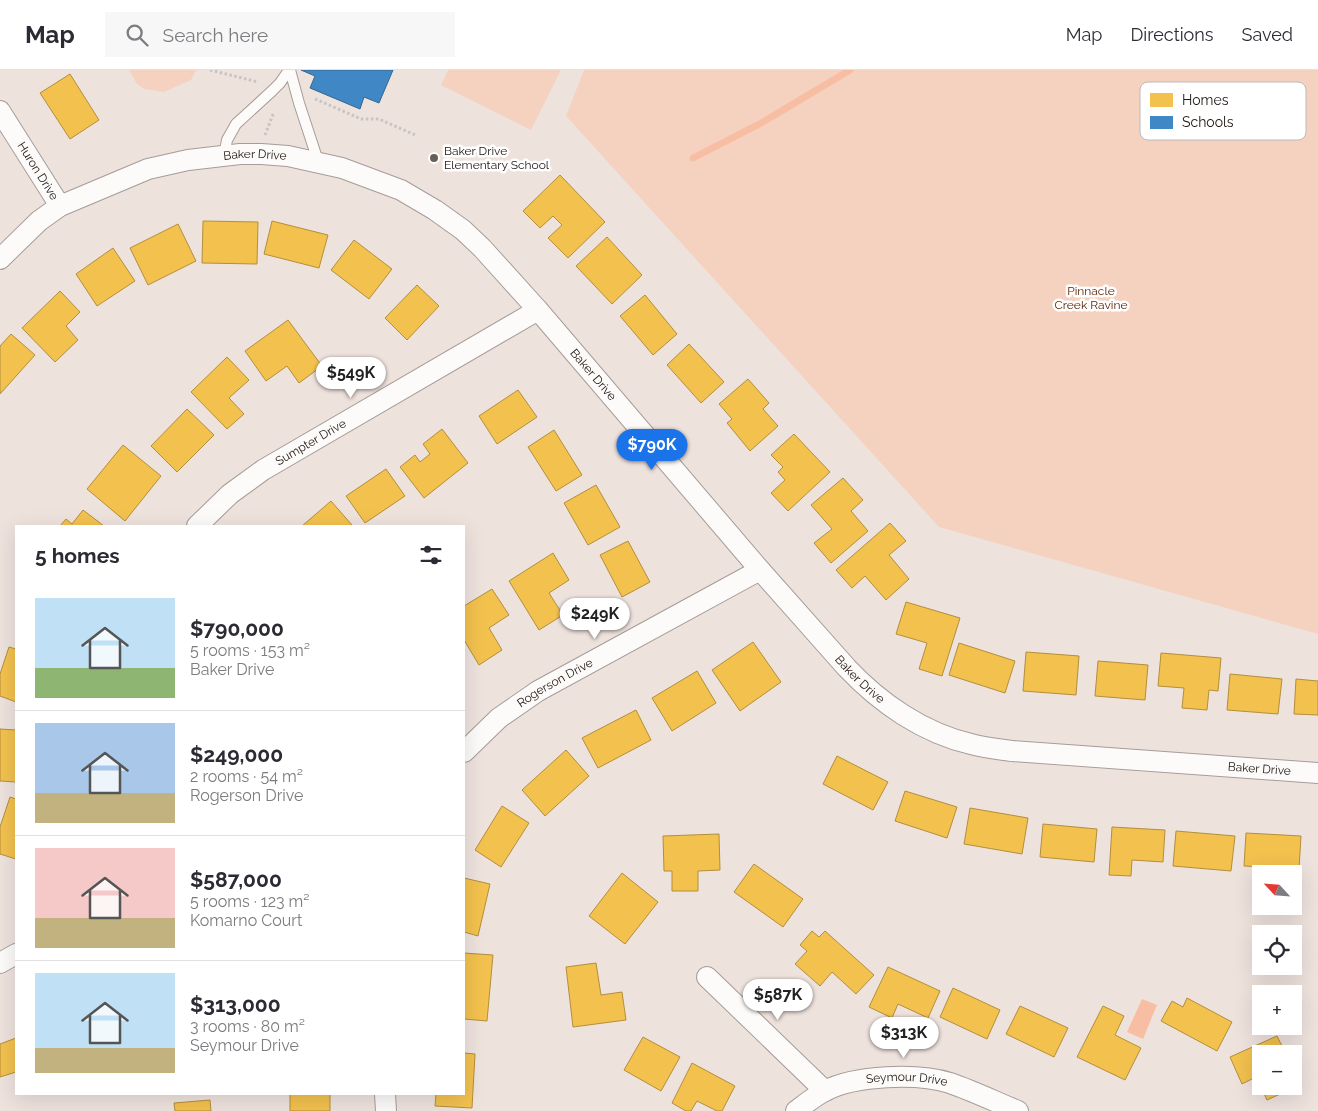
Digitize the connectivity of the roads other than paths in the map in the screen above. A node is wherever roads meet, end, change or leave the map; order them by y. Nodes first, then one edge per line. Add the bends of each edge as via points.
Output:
1 (290, 70) edge
2 (0, 111) edge
3 (224, 156) junction
4 (318, 161) junction
5 (60, 206) junction
6 (0, 259) edge
7 (538, 310) junction
8 (198, 525) edge
9 (760, 570) junction
10 (465, 751) edge
11 (1318, 773) edge
12 (15, 954) edge
13 (0, 962) edge
14 (707, 977) dead end
15 (825, 1091) junction
16 (386, 1095) edge
17 (386, 1111) edge
18 (796, 1111) edge
19 (1018, 1111) edge

1 - 3 lane via 236,124 227,140
1 - 4 lane
2 - 5 street, Huron Drive
3 - 4 street, Baker Drive via 261,154
3 - 5 street, Baker Drive via 148,169
4 - 7 street, Baker Drive via 393,187 435,210 482,248
5 - 6 street, Baker Drive via 39,221
7 - 8 street, Sumpter Drive via 263,470 230,494
7 - 9 street, Baker Drive
9 - 10 street, Rogerson Drive via 538,691 499,718
9 - 11 street, Baker Drive via 863,684 897,711 949,737 1012,751
12 - 13 street
14 - 15 street
15 - 18 street, Seymour Drive
15 - 19 street, Seymour Drive via 867,1080 925,1078 948,1083
16 - 17 street

